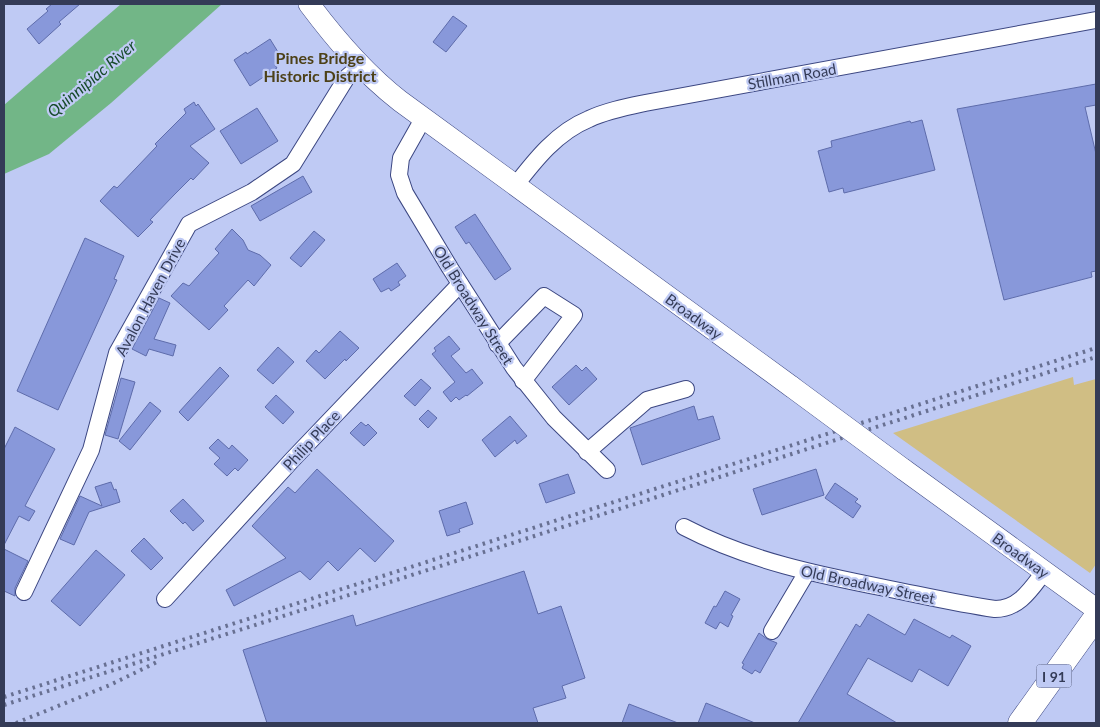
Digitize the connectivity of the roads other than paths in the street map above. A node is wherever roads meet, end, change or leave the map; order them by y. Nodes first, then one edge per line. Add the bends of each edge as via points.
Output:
1 (309, 4) edge
2 (1096, 20) edge
3 (360, 66) junction
4 (423, 118) junction
5 (516, 186) junction
6 (460, 284) junction
7 (497, 344) junction
8 (523, 381) junction
9 (686, 389) dead end
10 (587, 452) junction
11 (607, 470) dead end
12 (684, 527) dead end
13 (807, 572) junction
14 (1044, 572) junction
15 (24, 592) dead end
16 (165, 599) dead end
17 (1093, 618) edge
18 (772, 631) dead end
19 (1020, 723) edge

1 - 3 main road, Broadway
2 - 5 street, Stillman Road via 614,110 587,119 557,139
3 - 4 main road, Broadway via 382,88
3 - 15 street, Avalon Haven Drive via 347,77 292,164 252,192 189,224 117,353 91,450
4 - 5 main road, Broadway
4 - 6 street, Old Broadway Street via 403,153 399,175 405,192
5 - 14 main road, Broadway, bridge
6 - 7 street, Old Broadway Street
6 - 16 street, Philip Place
7 - 8 street, Old Broadway Street
7 - 8 street via 544,296 574,315
8 - 10 street, Old Broadway Street
9 - 10 street via 647,400
10 - 11 street, Old Broadway Street
12 - 13 street, Old Broadway Street via 733,549
13 - 14 street, Old Broadway Street via 1002,609 1019,601
13 - 18 street
14 - 17 main road, Broadway
17 - 19 highway, I 91

